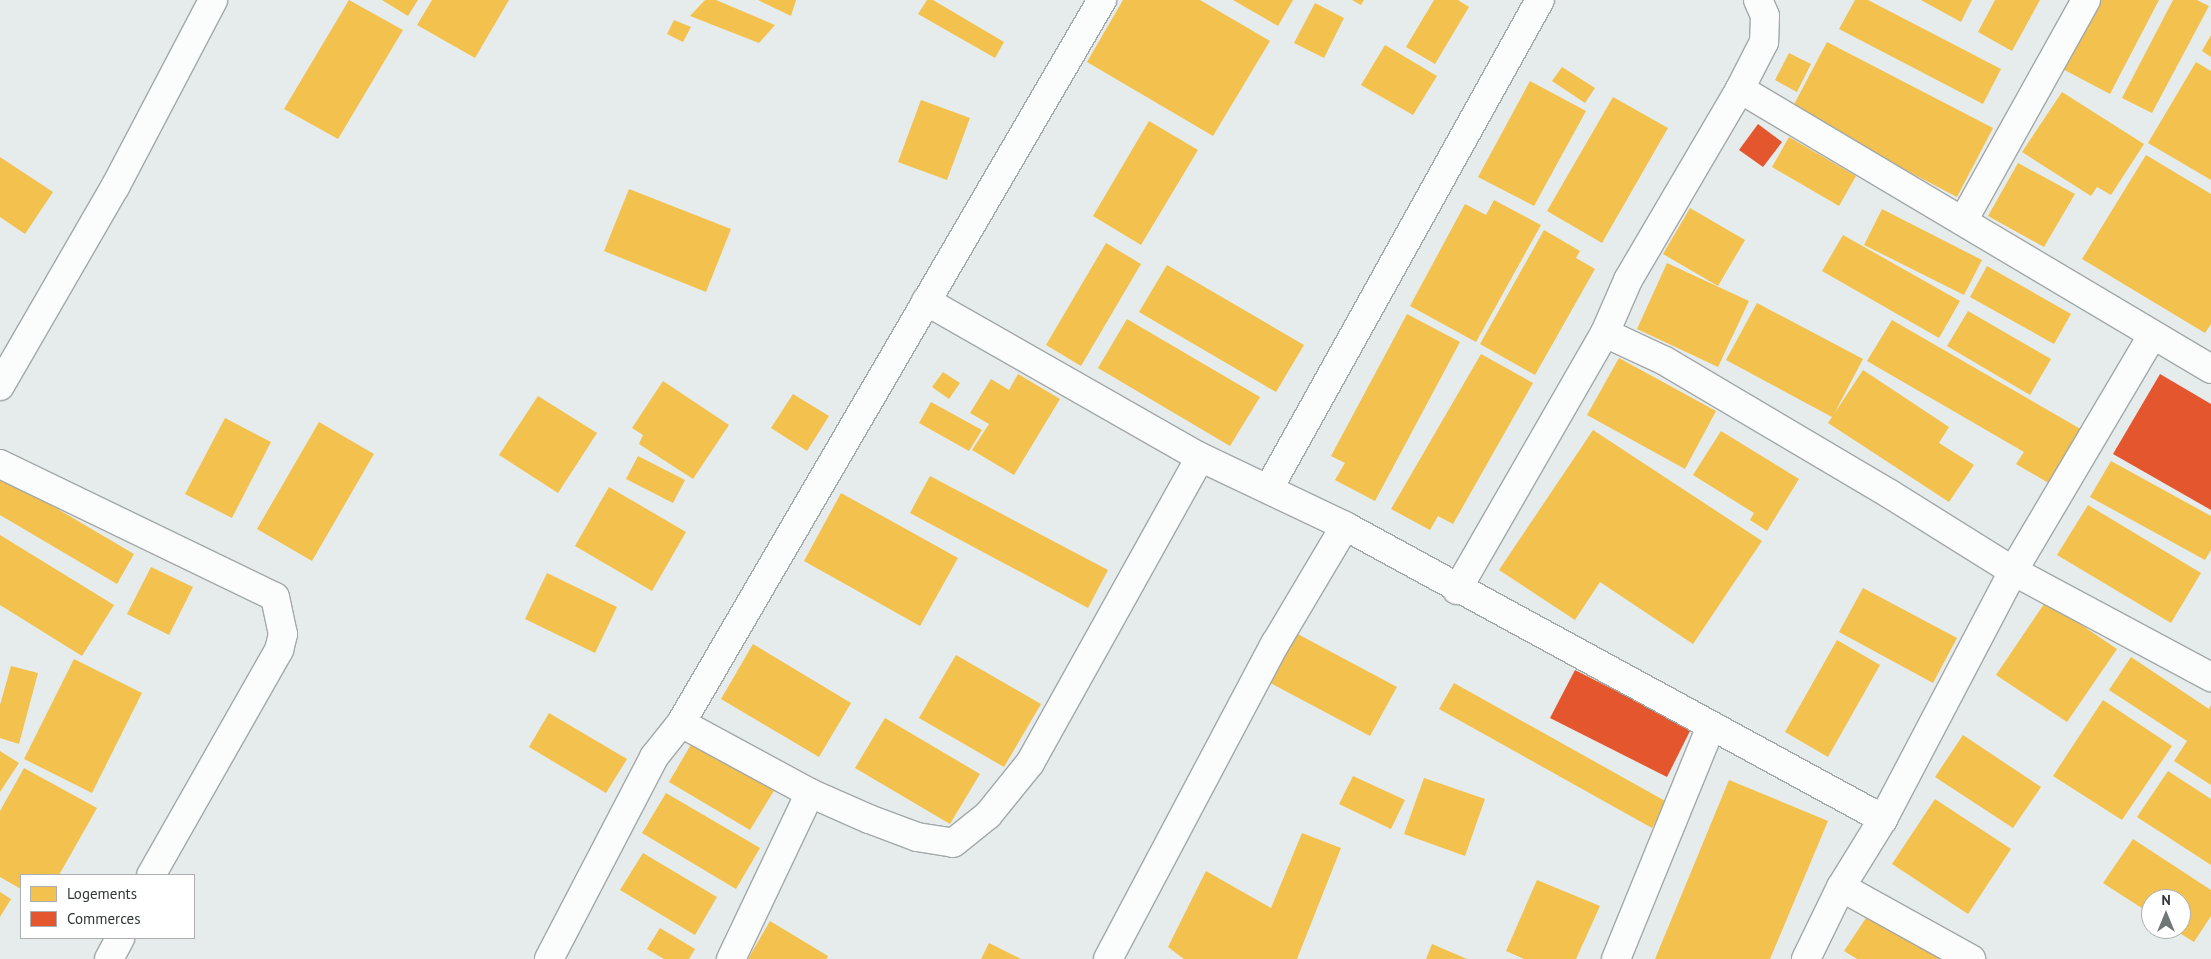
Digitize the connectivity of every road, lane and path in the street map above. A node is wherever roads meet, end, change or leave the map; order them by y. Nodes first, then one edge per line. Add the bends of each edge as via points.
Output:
1 (213, 0) edge
2 (1102, 0) edge
3 (1540, 0) edge
4 (1758, 0) edge
5 (2086, 0) edge
6 (1740, 90) junction
7 (1963, 221) junction
8 (926, 301) junction
9 (1605, 334) junction
10 (2152, 336) junction
11 (2211, 369) edge
12 (0, 386) edge
13 (1200, 457) junction
14 (0, 464) edge
15 (1270, 488) junction
16 (1345, 526) junction
17 (2013, 571) junction
18 (1457, 590) junction
19 (2211, 677) edge
20 (681, 723) junction
21 (1711, 726) junction
22 (810, 793) junction
23 (1883, 819) junction
24 (152, 874) edge
25 (1841, 887) junction
26 (120, 939) edge
27 (110, 959) edge
28 (549, 959) edge
29 (731, 959) edge
30 (1108, 959) edge
31 (1616, 959) edge
32 (1806, 959) edge
33 (1971, 959) edge

1 - 12 street via 114,186
2 - 8 street
3 - 15 street
4 - 6 street via 1765,16 1764,42
5 - 7 street
6 - 7 street
6 - 9 street via 1628,280
7 - 10 street
8 - 13 street
8 - 20 street
9 - 17 street via 1674,366
9 - 18 street
10 - 11 street
10 - 17 street
13 - 15 street
13 - 22 street via 1030,763 973,829 953,843 917,837
14 - 24 street via 276,597 283,634 279,650
15 - 16 street
16 - 18 street
16 - 30 street via 1275,644
17 - 19 street
17 - 23 street
18 - 21 street
20 - 22 street
20 - 28 street via 654,756
21 - 23 street
21 - 31 street
22 - 29 street
23 - 25 street
25 - 32 street
25 - 33 street
26 - 27 street

